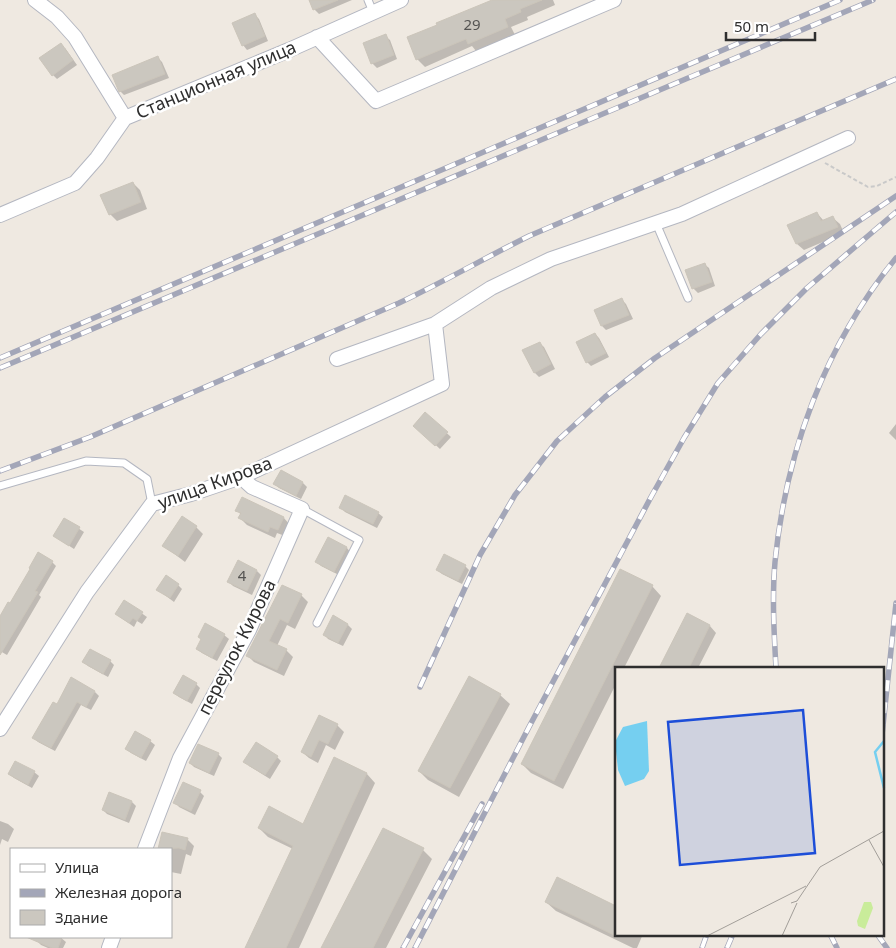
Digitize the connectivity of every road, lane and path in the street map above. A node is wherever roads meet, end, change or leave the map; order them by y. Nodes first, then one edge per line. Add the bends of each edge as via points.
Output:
1 (35, 0) edge
2 (401, 0) edge
3 (614, 0) edge
4 (370, 6) edge
5 (317, 37) junction
6 (124, 118) junction
7 (848, 138) dead end
8 (811, 155) junction
9 (896, 177) edge
10 (0, 215) edge
11 (656, 223) junction
12 (688, 298) dead end
13 (435, 324) junction
14 (337, 359) dead end
15 (241, 477) junction
16 (0, 486) edge
17 (152, 504) junction
18 (302, 509) junction
19 (317, 623) dead end
20 (0, 729) edge
21 (145, 848) edge

1 - 6 street via 75,37
2 - 4 street, Станционная улица
3 - 5 street via 376,101
4 - 5 street, Станционная улица
5 - 6 street, Станционная улица
6 - 10 street, Станционная улица via 97,158 75,183
7 - 8 street
8 - 9 path via 868,187
8 - 11 street
11 - 12 lane
11 - 13 street via 551,259 491,288
13 - 14 street
13 - 15 street, улица Кирова via 442,384
15 - 17 street, улица Кирова
15 - 18 street via 252,488
16 - 17 lane via 86,461 124,463 147,479
17 - 20 street, улица Кирова via 87,592
18 - 19 lane via 360,540
18 - 21 street, переулок Кирова via 250,630 180,758

